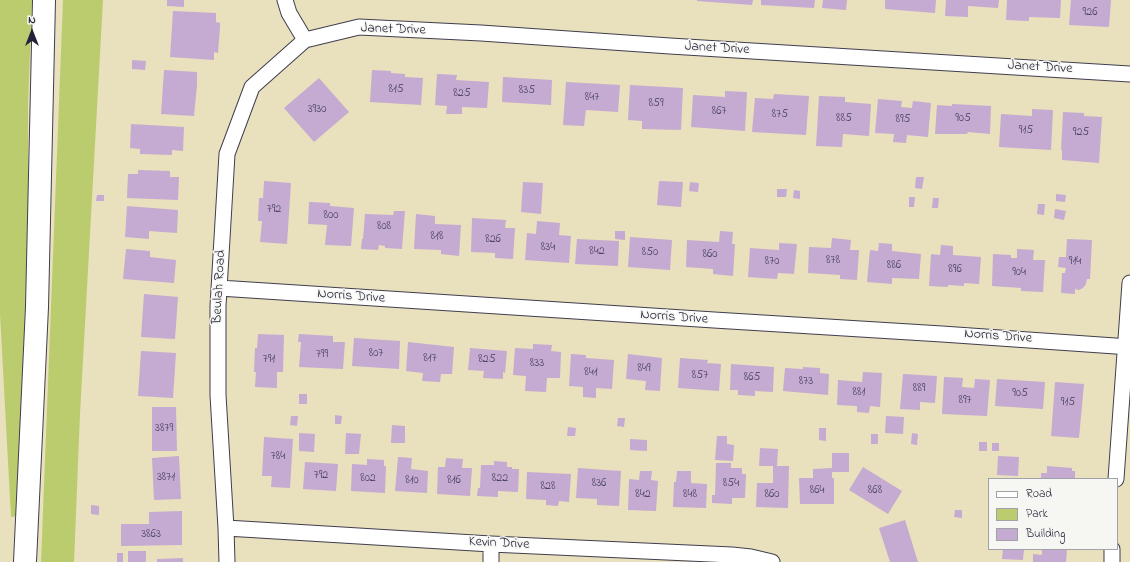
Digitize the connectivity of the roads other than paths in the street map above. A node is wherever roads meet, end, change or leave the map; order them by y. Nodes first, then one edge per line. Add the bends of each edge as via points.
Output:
1 (44, 0) edge
2 (285, 0) edge
3 (305, 40) junction
4 (1130, 74) edge
5 (1130, 283) edge
6 (219, 288) junction
7 (1127, 347) edge
8 (1116, 478) edge
9 (226, 528) junction
10 (491, 544) junction
11 (1112, 550) edge
12 (25, 562) edge
13 (227, 562) edge
14 (491, 562) edge
15 (772, 562) edge
16 (1112, 562) edge

1 - 12 highway via 37,307
2 - 3 street via 289,13
3 - 4 street, Janet Drive via 359,27
3 - 6 street, Beulah Road via 252,87 227,154
5 - 7 street
6 - 7 street, Norris Drive
6 - 9 street, Beulah Road via 218,395
7 - 8 street
9 - 10 street, Kevin Drive
9 - 13 street, Beulah Road
10 - 14 street
10 - 15 street, Kevin Drive via 732,555
11 - 16 street

